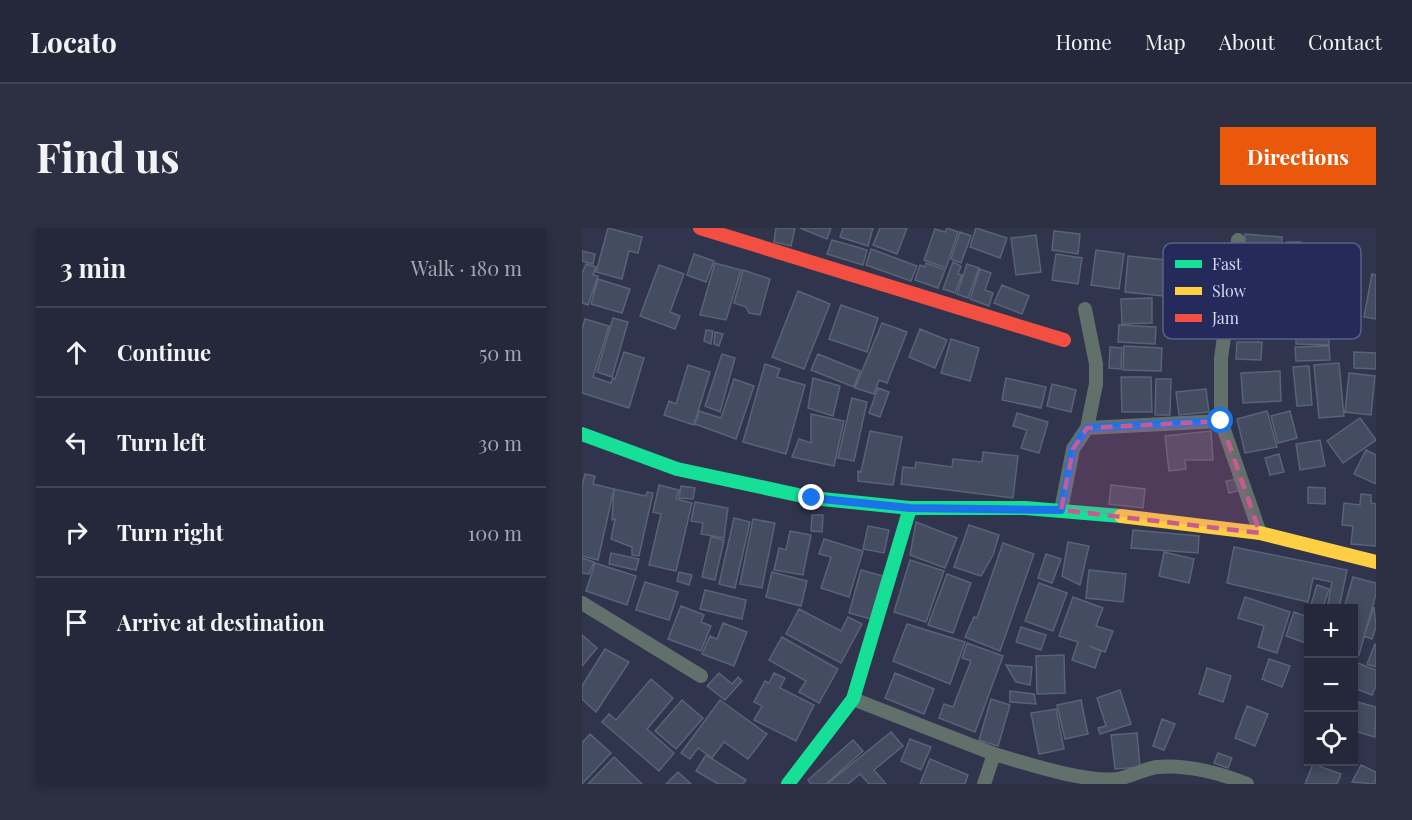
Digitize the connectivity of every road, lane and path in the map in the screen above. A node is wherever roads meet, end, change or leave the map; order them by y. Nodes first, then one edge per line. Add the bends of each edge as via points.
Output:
1 (700, 228) edge
2 (1238, 240) dead end
3 (1238, 243) edge
4 (1085, 309) dead end
5 (1224, 339) edge
6 (1064, 340) dead end
7 (1221, 421) junction
8 (1087, 428) junction
9 (582, 434) edge
10 (910, 508) junction
11 (1061, 510) junction
12 (1260, 533) junction
13 (1376, 562) edge
14 (582, 603) edge
15 (701, 676) dead end
16 (853, 699) junction
17 (994, 754) junction
18 (1115, 782) edge
19 (788, 784) edge
20 (984, 784) edge
21 (1247, 784) edge

1 - 6 street
2 - 3 street
4 - 8 street via 1096,364
5 - 7 street
7 - 8 street
7 - 12 street
8 - 11 street via 1073,449
9 - 10 street via 677,469 812,498
10 - 11 street
10 - 16 street
11 - 12 street
12 - 13 street
14 - 15 street
16 - 17 street
16 - 19 street
17 - 18 street
17 - 20 street
18 - 21 street via 1155,767 1176,766

